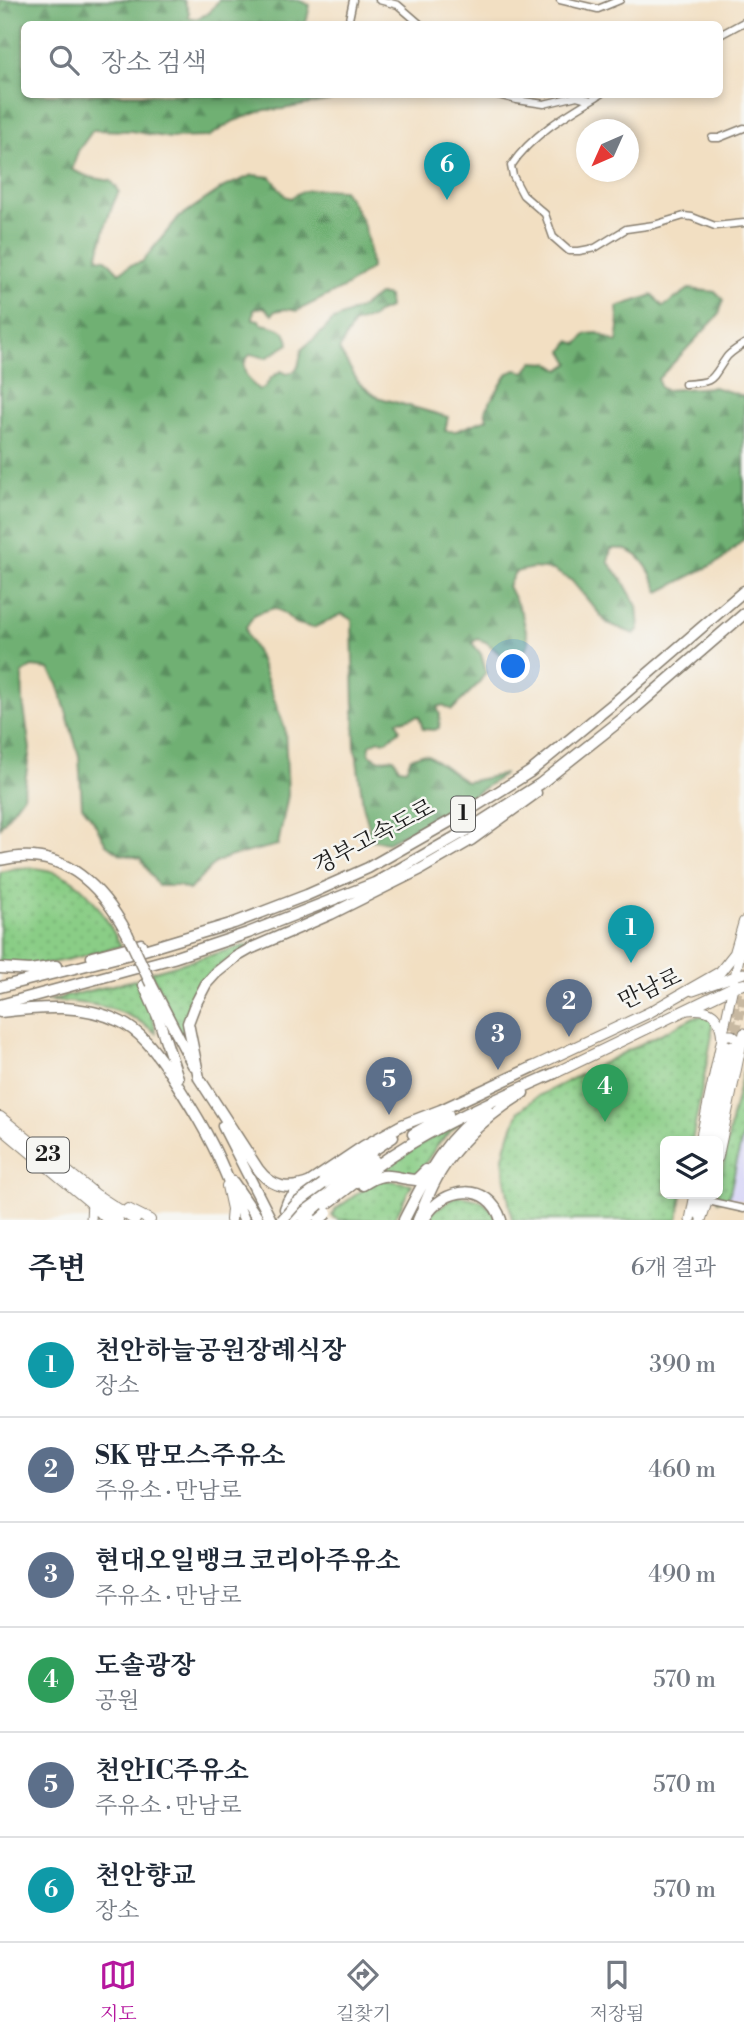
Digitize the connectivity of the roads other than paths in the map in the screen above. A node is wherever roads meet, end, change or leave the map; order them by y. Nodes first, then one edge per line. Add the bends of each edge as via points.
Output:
1 (353, 0) edge
2 (379, 0) edge
3 (560, 0) edge
4 (620, 0) edge
5 (349, 21) edge
6 (417, 21) edge
7 (744, 22) edge
8 (723, 33) edge
9 (509, 98) edge
10 (569, 98) edge
11 (584, 98) edge
12 (594, 98) edge
13 (591, 100) junction
14 (744, 128) edge
15 (712, 138) dead end
16 (744, 223) edge
17 (744, 344) edge
18 (685, 384) dead end
19 (744, 591) edge
20 (744, 614) edge
21 (626, 716) junction
22 (0, 860) edge
23 (0, 867) edge
24 (744, 922) edge
25 (234, 923) junction
26 (744, 930) edge
27 (124, 935) junction
28 (0, 968) edge
29 (739, 980) edge
30 (147, 984) junction
31 (0, 987) edge
32 (683, 995) junction
33 (0, 1004) edge
34 (683, 1011) junction
35 (0, 1012) edge
36 (744, 1033) edge
37 (731, 1045) junction
38 (533, 1067) junction
39 (555, 1073) junction
40 (199, 1078) junction
41 (183, 1092) junction
42 (441, 1110) junction
43 (0, 1118) edge
44 (0, 1126) edge
45 (702, 1136) edge
46 (708, 1136) edge
47 (714, 1136) edge
48 (721, 1136) edge
49 (444, 1149) junction
50 (224, 1168) junction
51 (75, 1177) junction
52 (311, 1182) junction
53 (93, 1199) junction
54 (691, 1199) edge
55 (706, 1199) edge
56 (716, 1199) edge
57 (744, 1209) edge
58 (326, 1217) edge
59 (300, 1219) edge
60 (91, 1220) edge
61 (110, 1220) edge
62 (135, 1220) edge
63 (150, 1220) edge
64 (231, 1220) edge
65 (243, 1220) edge
66 (259, 1220) edge
67 (271, 1220) edge
68 (282, 1220) edge
69 (404, 1220) edge
70 (418, 1220) edge
71 (424, 1220) edge
72 (501, 1220) edge
73 (688, 1220) edge
74 (700, 1220) edge

1 - 5 street
2 - 6 street via 398,5
3 - 4 street via 598,9
7 - 8 street
9 - 10 street via 544,104
11 - 13 street
12 - 13 street
13 - 16 street via 547,129 511,166 523,195 545,214 552,237 565,249 596,248 626,229 684,216 715,226
14 - 15 street
17 - 18 street via 726,357 711,379
19 - 25 highway, 경부고속도로 / 1 via 530,772 368,868
20 - 21 highway, 경부고속도로 / 1
21 - 33 highway, 경부고속도로 / 1 via 540,784 375,883 173,958
21 - 40 highway via 523,804 471,840 225,965 206,984 188,1023
22 - 27 highway via 40,858 76,871 117,914
23 - 27 highway via 40,864 75,877
24 - 32 main road via 729,962
25 - 28 highway via 41,969
25 - 31 highway, 경부고속도로 / 1
26 - 29 main road
27 - 30 highway
29 - 32 main road, 만남로
29 - 34 main road, 만남로
29 - 37 main road
30 - 40 highway
30 - 41 highway
32 - 38 main road, 만남로
34 - 37 main road via 712,1013
34 - 39 main road, 만남로
35 - 41 highway via 77,1008 121,1022 146,1041
36 - 37 main road
37 - 45 main road
37 - 46 main road
37 - 47 main road
37 - 48 main road
38 - 42 highway
38 - 59 highway, 만남로 via 397,1144 342,1181
39 - 49 highway via 484,1111
39 - 59 highway, 만남로 via 446,1123
39 - 70 highway via 464,1139 442,1168
40 - 52 highway via 268,1181 288,1187
40 - 67 highway
41 - 50 highway
42 - 52 highway via 382,1136
42 - 68 highway, bridge via 323,1184
43 - 51 main road, 23
44 - 53 main road, 23
49 - 58 highway via 418,1179 389,1174 373,1178
49 - 69 highway
50 - 64 main road
50 - 65 highway
50 - 66 highway
51 - 53 main road, 23
51 - 63 main road
52 - 59 highway via 286,1204 285,1211
53 - 60 main road
53 - 61 highway
53 - 62 main road, 23
54 - 73 main road
55 - 74 main road
56 - 57 street
58 - 59 highway
71 - 72 highway via 441,1199 467,1191 488,1201

